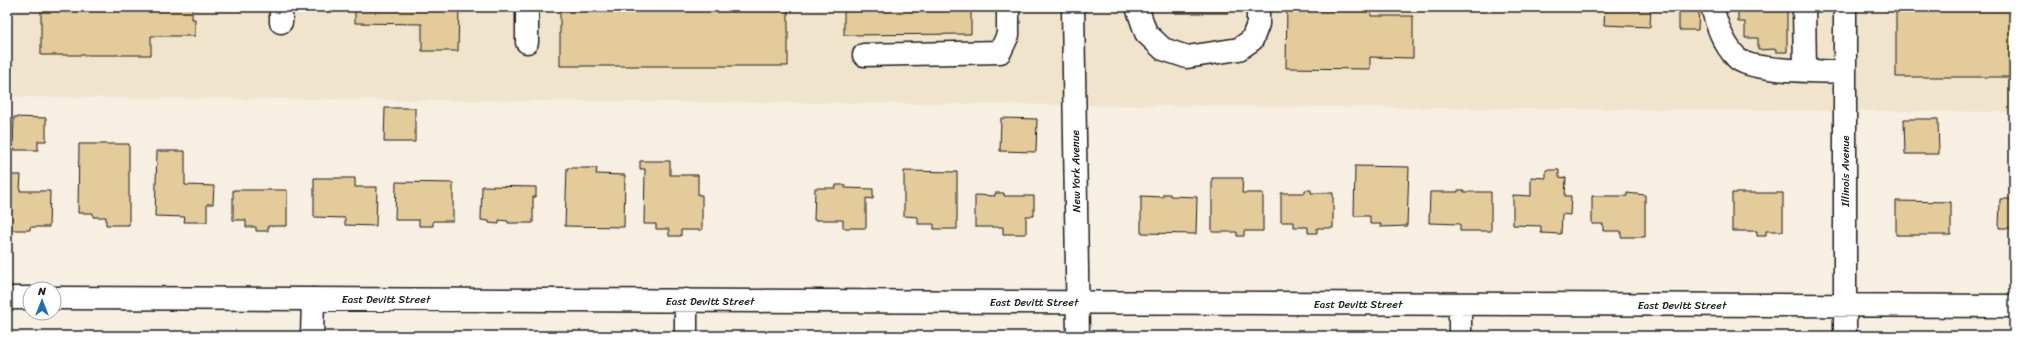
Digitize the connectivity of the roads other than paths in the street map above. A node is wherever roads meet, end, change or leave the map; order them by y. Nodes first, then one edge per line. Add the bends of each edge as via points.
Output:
1 (527, 7) edge
2 (1008, 7) edge
3 (1076, 7) edge
4 (1137, 7) edge
5 (1258, 7) edge
6 (1712, 7) edge
7 (1804, 7) edge
8 (1845, 7) edge
9 (527, 42) dead end
10 (864, 54) dead end
11 (1805, 70) junction
12 (1845, 72) junction
13 (7, 298) edge
14 (22, 298) edge
15 (62, 298) edge
16 (313, 299) junction
17 (686, 300) junction
18 (1078, 302) junction
19 (1460, 304) junction
20 (1845, 305) junction
21 (2014, 306) edge
22 (312, 336) edge
23 (686, 336) edge
24 (1078, 336) edge
25 (1460, 336) edge
26 (1845, 336) edge

1 - 9 street
2 - 10 street via 1008,35 1000,52
3 - 18 street, New York Avenue
4 - 5 street via 1146,33 1164,48 1187,56 1239,49 1252,40 1258,24
6 - 11 street via 1718,30 1738,60 1769,69
7 - 11 street
8 - 12 street, Illinois Avenue
11 - 12 street
12 - 20 street, Illinois Avenue
13 - 14 street
15 - 16 street, East Devitt Street
16 - 17 street, East Devitt Street
16 - 22 street
17 - 18 street, East Devitt Street
17 - 23 street
18 - 19 street, East Devitt Street
18 - 24 street, New York Avenue
19 - 20 street, East Devitt Street
19 - 25 street
20 - 21 street, East Devitt Street
20 - 26 street, Illinois Avenue

